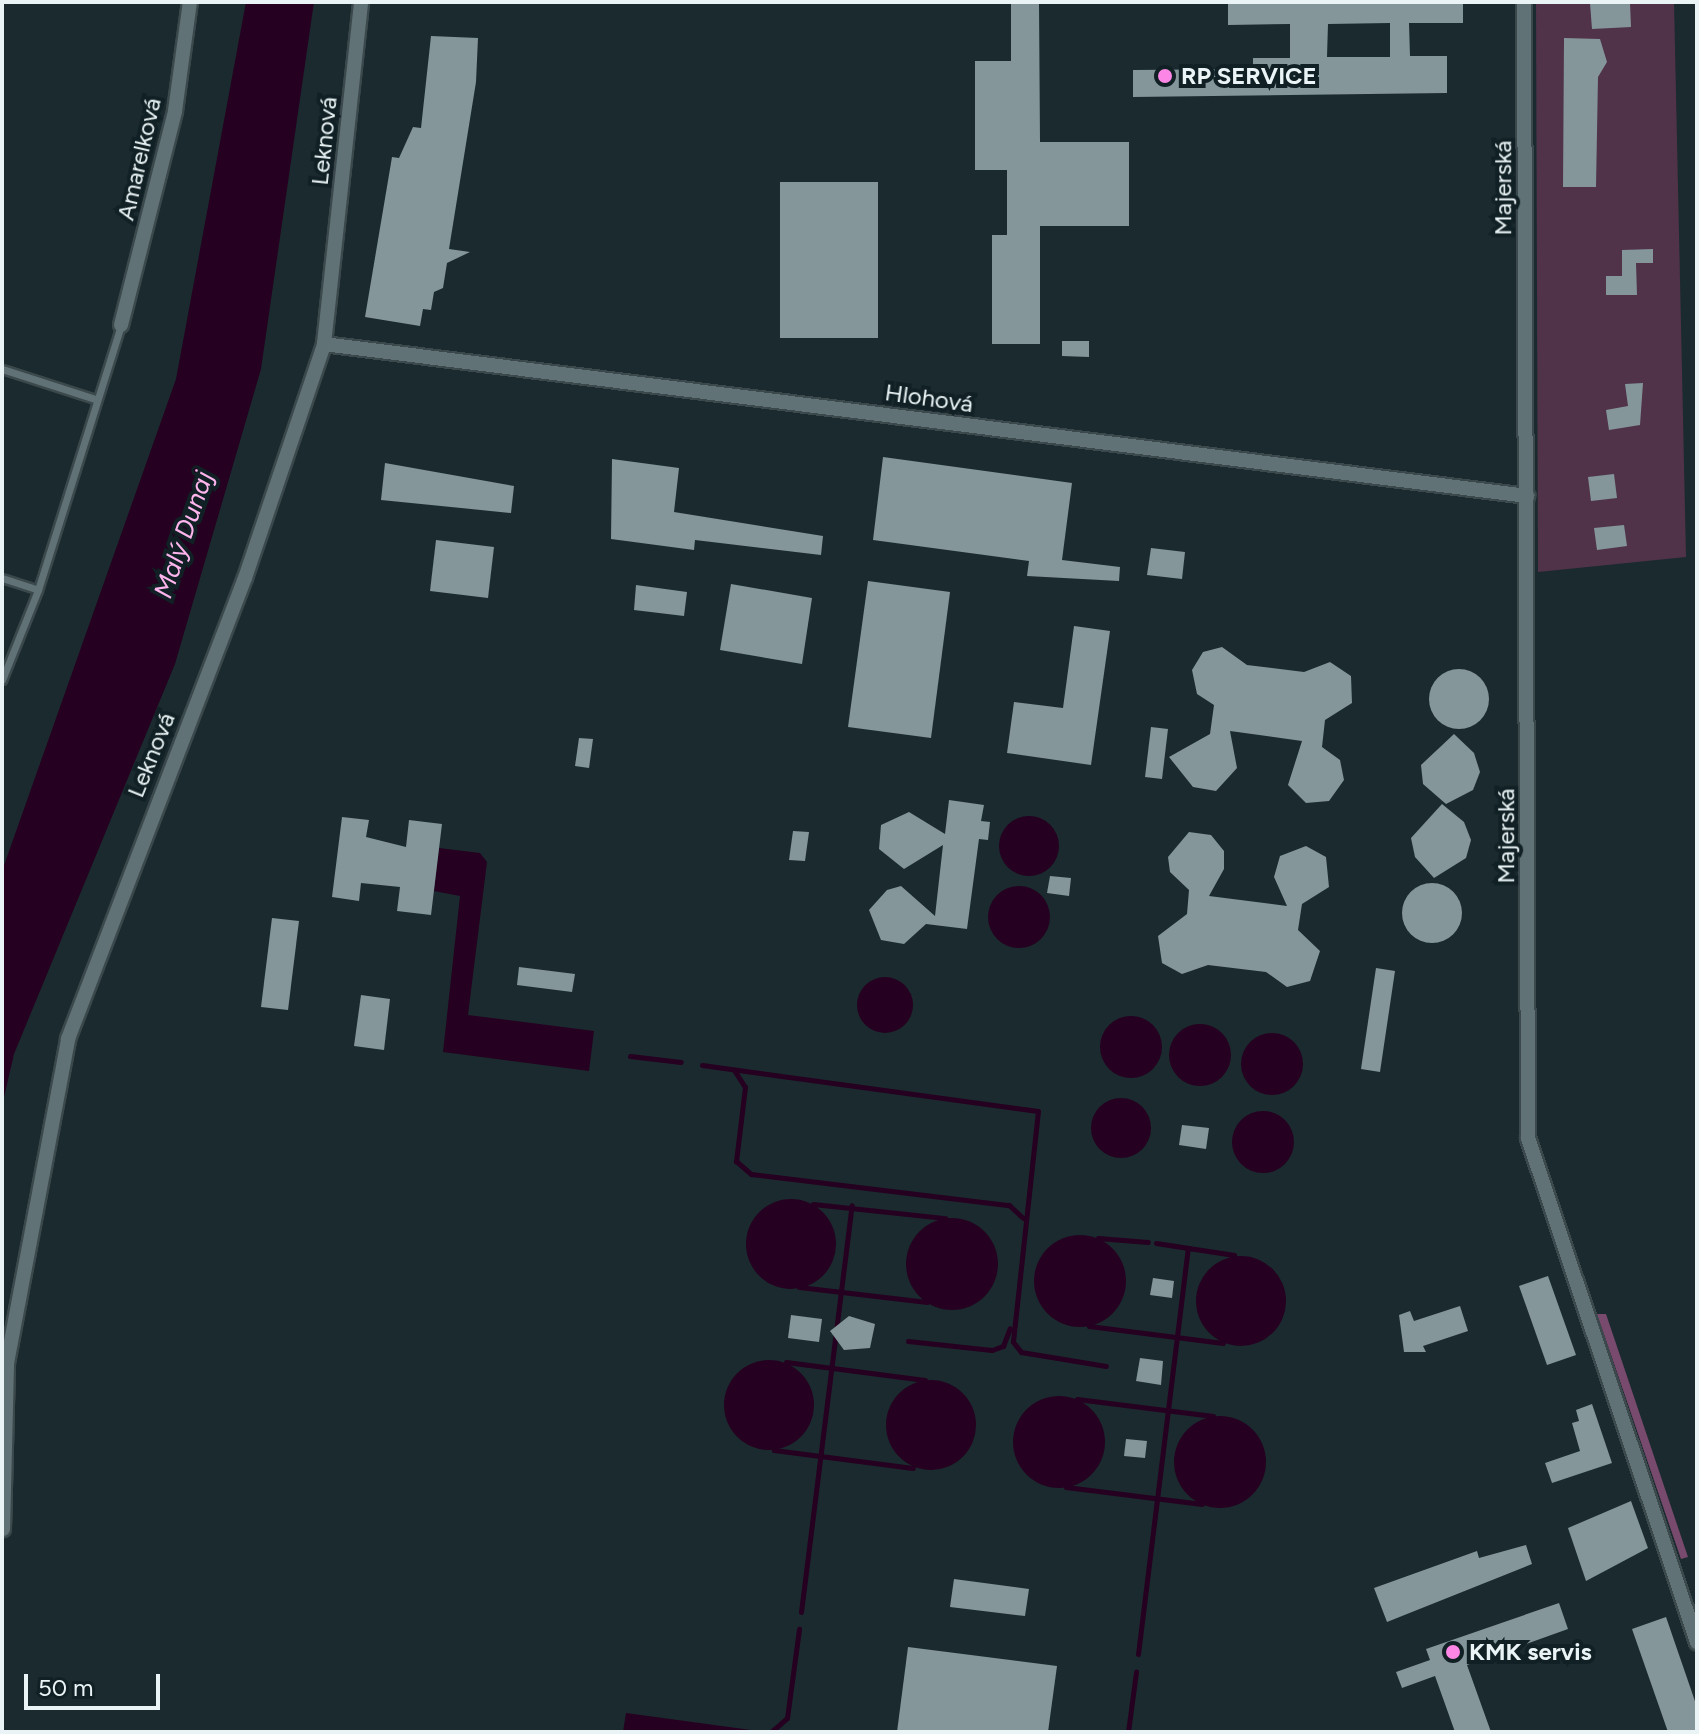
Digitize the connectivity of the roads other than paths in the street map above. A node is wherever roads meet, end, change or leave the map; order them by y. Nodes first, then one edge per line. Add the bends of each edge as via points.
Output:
1 (190, 2) edge
2 (361, 2) edge
3 (1524, 2) edge
4 (121, 325) joint
5 (324, 344) junction
6 (2, 369) edge
7 (95, 399) junction
8 (1527, 496) junction
9 (2, 578) edge
10 (38, 590) junction
11 (2, 680) edge
12 (3, 1529) edge
13 (1697, 1642) edge

1 - 4 street, Amarelková via 175,111
2 - 5 street, Leknová
3 - 8 street, Majerská
4 - 7 lane
5 - 8 street, Hlohová
5 - 12 street, Leknová via 245,578 68,1039 7,1363
6 - 7 lane
7 - 10 lane
8 - 13 street, Majerská via 1528,1138
9 - 10 lane
10 - 11 lane

